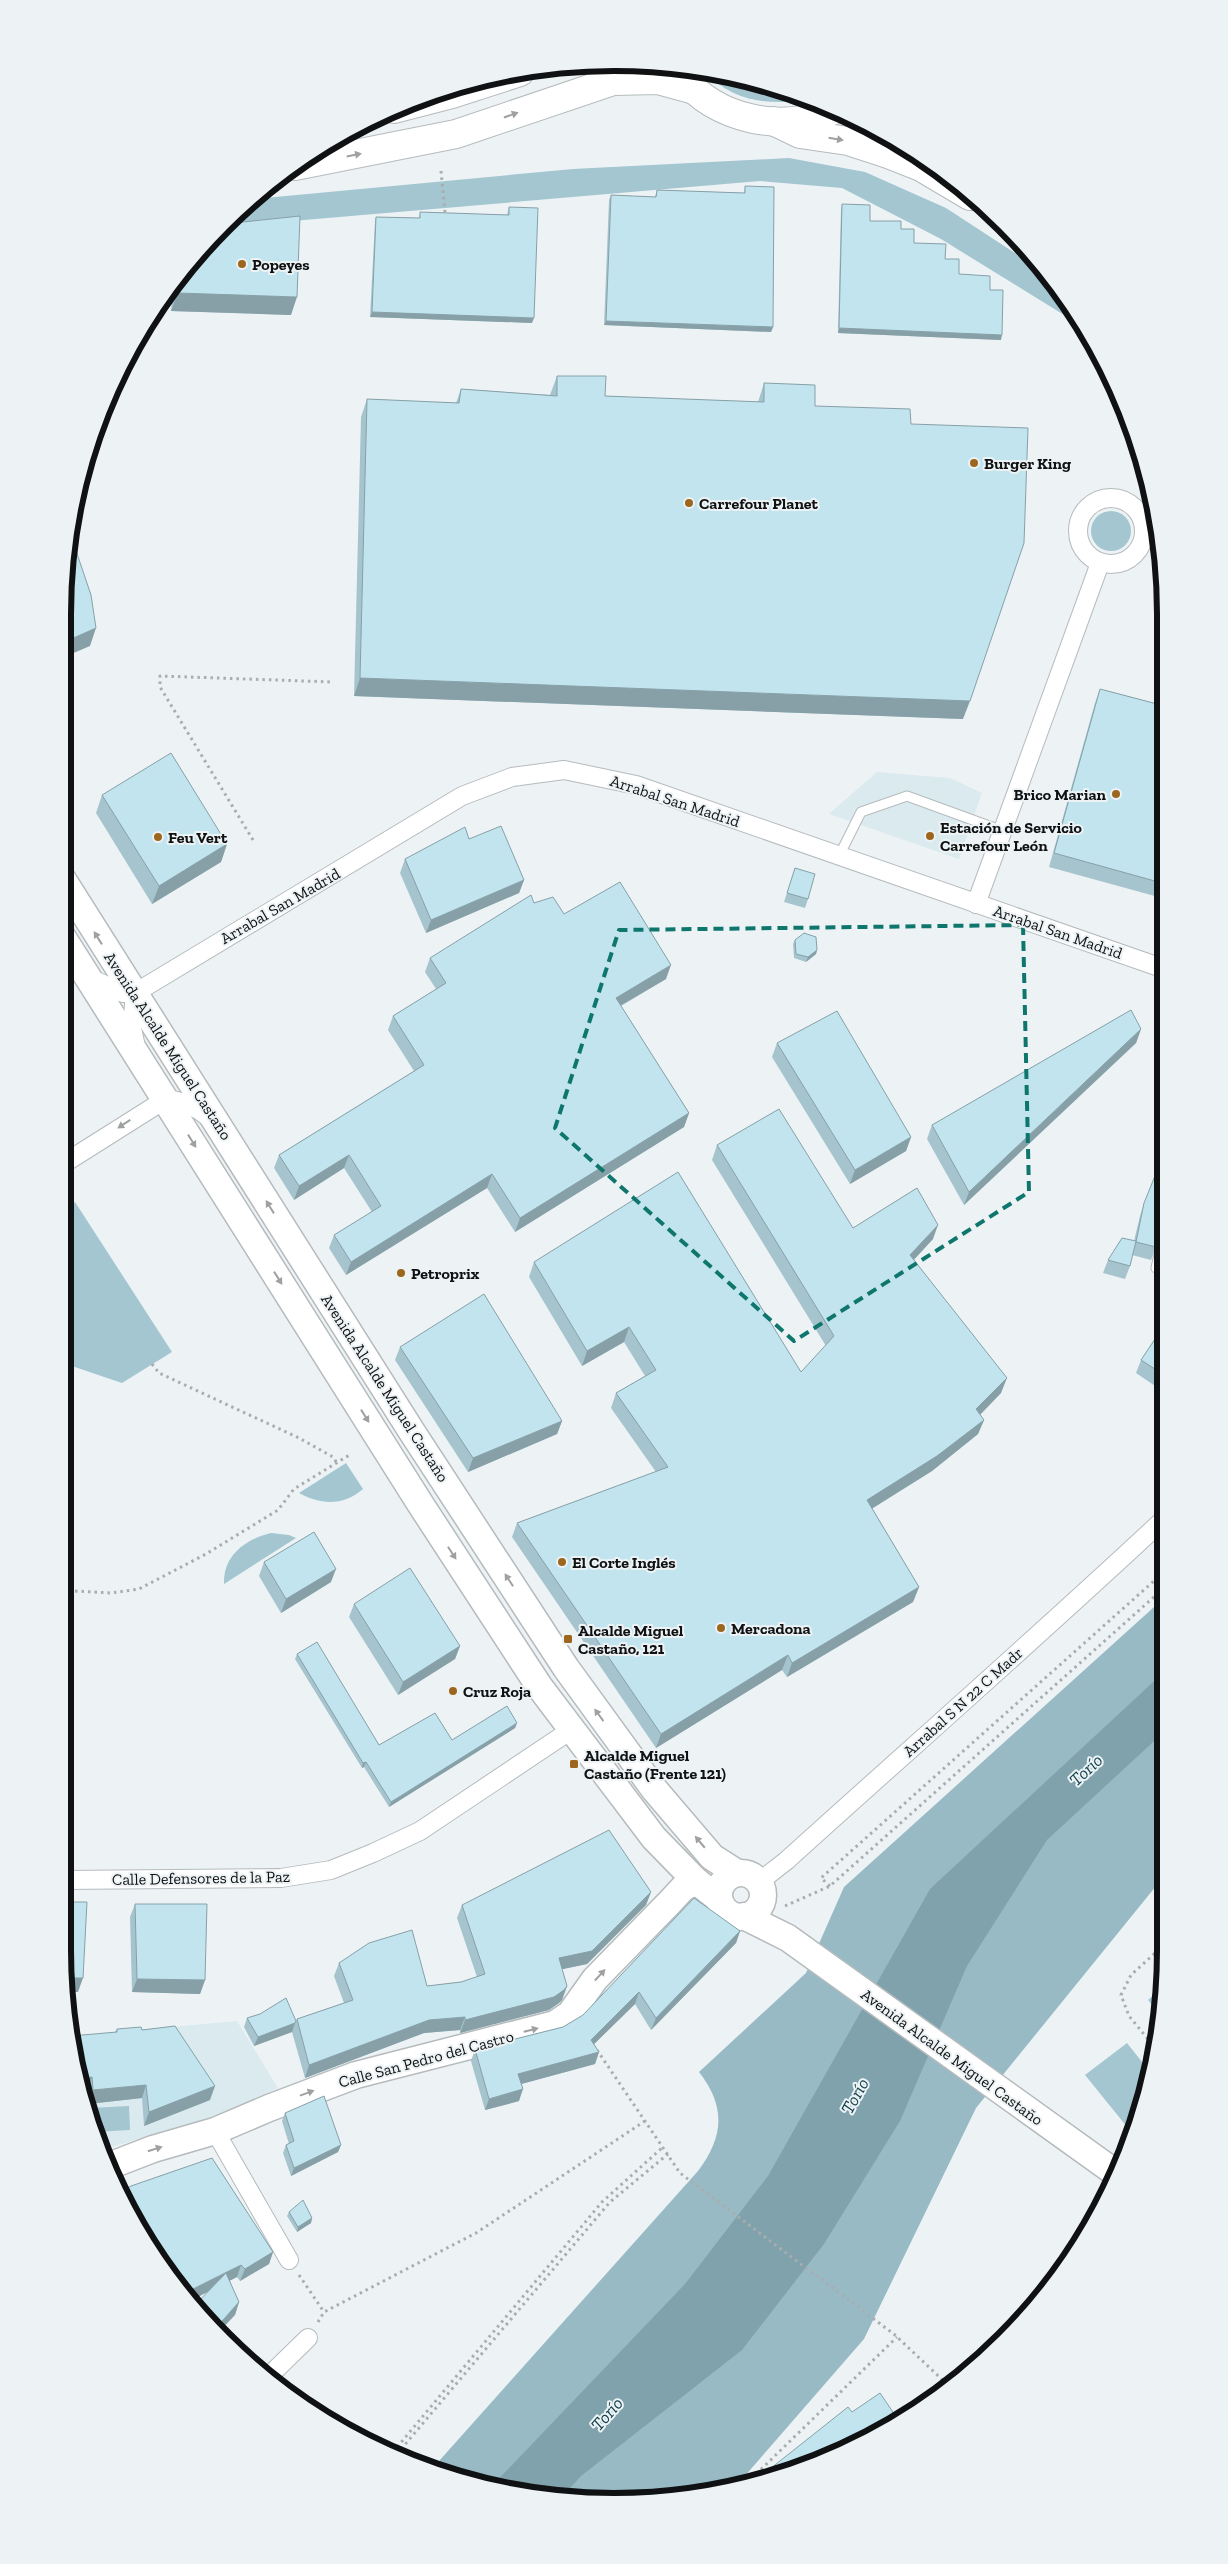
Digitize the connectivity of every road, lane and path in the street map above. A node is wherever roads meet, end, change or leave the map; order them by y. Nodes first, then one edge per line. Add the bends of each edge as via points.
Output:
1 (683, 79) edge
2 (823, 113) edge
3 (773, 122) junction
4 (313, 162) edge
5 (924, 169) edge
6 (441, 171) dead end
7 (445, 212) edge
8 (1100, 563) dead end
9 (333, 682) dead end
10 (1002, 831) junction
11 (253, 840) dead end
12 (839, 856) junction
13 (71, 894) edge
14 (976, 904) junction
15 (71, 952) edge
16 (1157, 966) edge
17 (86, 975) junction
18 (135, 993) junction
19 (137, 1053) junction
20 (166, 1099) junction
21 (218, 1125) junction
22 (71, 1158) edge
23 (152, 1364) dead end
24 (351, 1454) dead end
25 (337, 1463) junction
26 (1157, 1525) edge
27 (1157, 1578) edge
28 (71, 1589) edge
29 (1157, 1594) edge
30 (571, 1730) junction
31 (71, 1880) edge
32 (696, 1881) junction
33 (830, 1886) junction
34 (761, 1890) junction
35 (719, 1899) junction
36 (744, 1916) junction
37 (788, 1938) junction
38 (1157, 1952) edge
39 (1149, 2040) edge
40 (596, 2049) edge
41 (645, 2121) junction
42 (215, 2132) junction
43 (663, 2147) junction
44 (668, 2154) junction
45 (115, 2164) edge
46 (1110, 2169) edge
47 (289, 2260) joint
48 (324, 2312) junction
49 (896, 2336) junction
50 (308, 2338) joint
51 (273, 2372) edge
52 (944, 2381) edge
53 (397, 2447) edge
54 (401, 2449) edge
55 (756, 2474) edge

1 - 3 highway via 727,111
4 -> 1 highway via 456,134 613,80
2 - 3 highway
3 -> 5 highway via 800,134 848,141
6 - 7 path
8 - 10 street
9 - 11 path via 160,676 160,687
10 - 12 lane via 907,796 861,812
10 - 14 street
12 - 14 street, Arrabal San Madrid
12 - 18 street, Arrabal San Madrid via 636,785 564,770 512,777 462,796
18 -> 13 main road, Avenida Alcalde Miguel Castaño
14 - 16 street, Arrabal San Madrid
15 - 17 main road, Avenida Alcalde Miguel Castaño
17 - 18 street via 107,988
17 - 19 main road, Avenida Alcalde Miguel Castaño
18 - 19 street via 132,1028
18 - 21 main road, Avenida Alcalde Miguel Castaño
19 - 20 main road, Avenida Alcalde Miguel Castaño
20 - 21 street via 198,1108
20 -> 22 street
20 -> 30 main road, Avenida Alcalde Miguel Castaño via 416,1496
34 -> 21 main road, Avenida Alcalde Miguel Castaño via 712,1857 654,1789 566,1668
23 - 25 path via 159,1374 299,1438 334,1457
24 - 25 path
25 - 28 path via 294,1489 278,1510 206,1554 139,1589 111,1593
26 - 34 street, Arrabal S N 22 C Madr via 786,1861
27 - 33 path via 821,1878
29 - 33 path
30 - 31 street, Calle Defensores de la Paz via 420,1831 331,1870 281,1878
30 - 32 main road, Avenida Alcalde Miguel Castaño via 654,1838
32 - 35 main road, Avenida Alcalde Miguel Castaño
42 -> 32 main road, Calle San Pedro del Castro via 356,2075 555,2024 570,2014 595,1979 670,1902
33 - 34 path
34 - 35 main road via 730,1875 721,1885
34 - 36 main road via 756,1910
34 - 37 main road, Avenida Alcalde Miguel Castaño via 774,1920
35 - 36 main road via 731,1914
36 - 37 main road, Avenida Alcalde Miguel Castaño
37 - 46 main road, Avenida Alcalde Miguel Castaño
38 - 39 path via 1131,1976 1121,1995 1129,2016
40 - 41 path
41 - 43 path
41 - 48 path via 476,2233
45 -> 42 main road, Calle San Pedro del Castro via 153,2149
42 - 47 street
43 - 44 path
43 - 53 path via 602,2202
44 - 49 path via 680,2172
44 - 54 path via 610,2202
47 - 48 path
48 - 50 path
49 - 52 path
49 - 55 path
50 - 51 street

